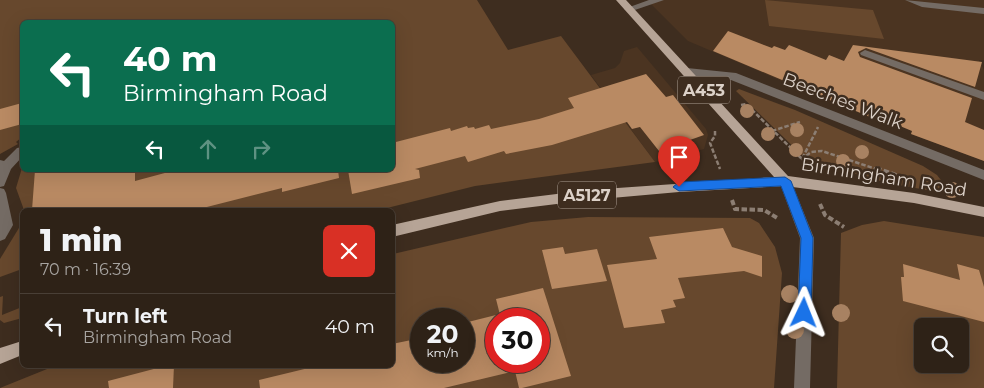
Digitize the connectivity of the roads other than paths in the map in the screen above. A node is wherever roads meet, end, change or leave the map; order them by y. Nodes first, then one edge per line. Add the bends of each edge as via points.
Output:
1 (621, 0) edge
2 (659, 0) edge
3 (910, 0) edge
4 (630, 9) junction
5 (984, 11) edge
6 (865, 54) dead end
7 (687, 72) junction
8 (984, 96) edge
9 (20, 151) dead end
10 (3, 166) edge
11 (984, 174) edge
12 (785, 181) junction
13 (0, 182) edge
14 (0, 193) edge
15 (984, 212) edge
16 (395, 230) edge
17 (0, 235) edge
18 (20, 349) edge
19 (0, 356) edge
20 (802, 388) edge

1 - 4 main road, A453
2 - 4 street
3 - 5 street
4 - 7 main road, A453
6 - 8 street
7 - 11 street, Beeches Walk via 732,76
7 - 12 main road, A453
9 - 10 street
10 - 13 street
12 - 15 main road, Birmingham Road / A5127 via 914,198
12 - 16 main road, Birmingham Road / A5127 via 679,187 500,206
12 - 20 street via 807,238
14 - 17 street via 6,225
18 - 19 main road

